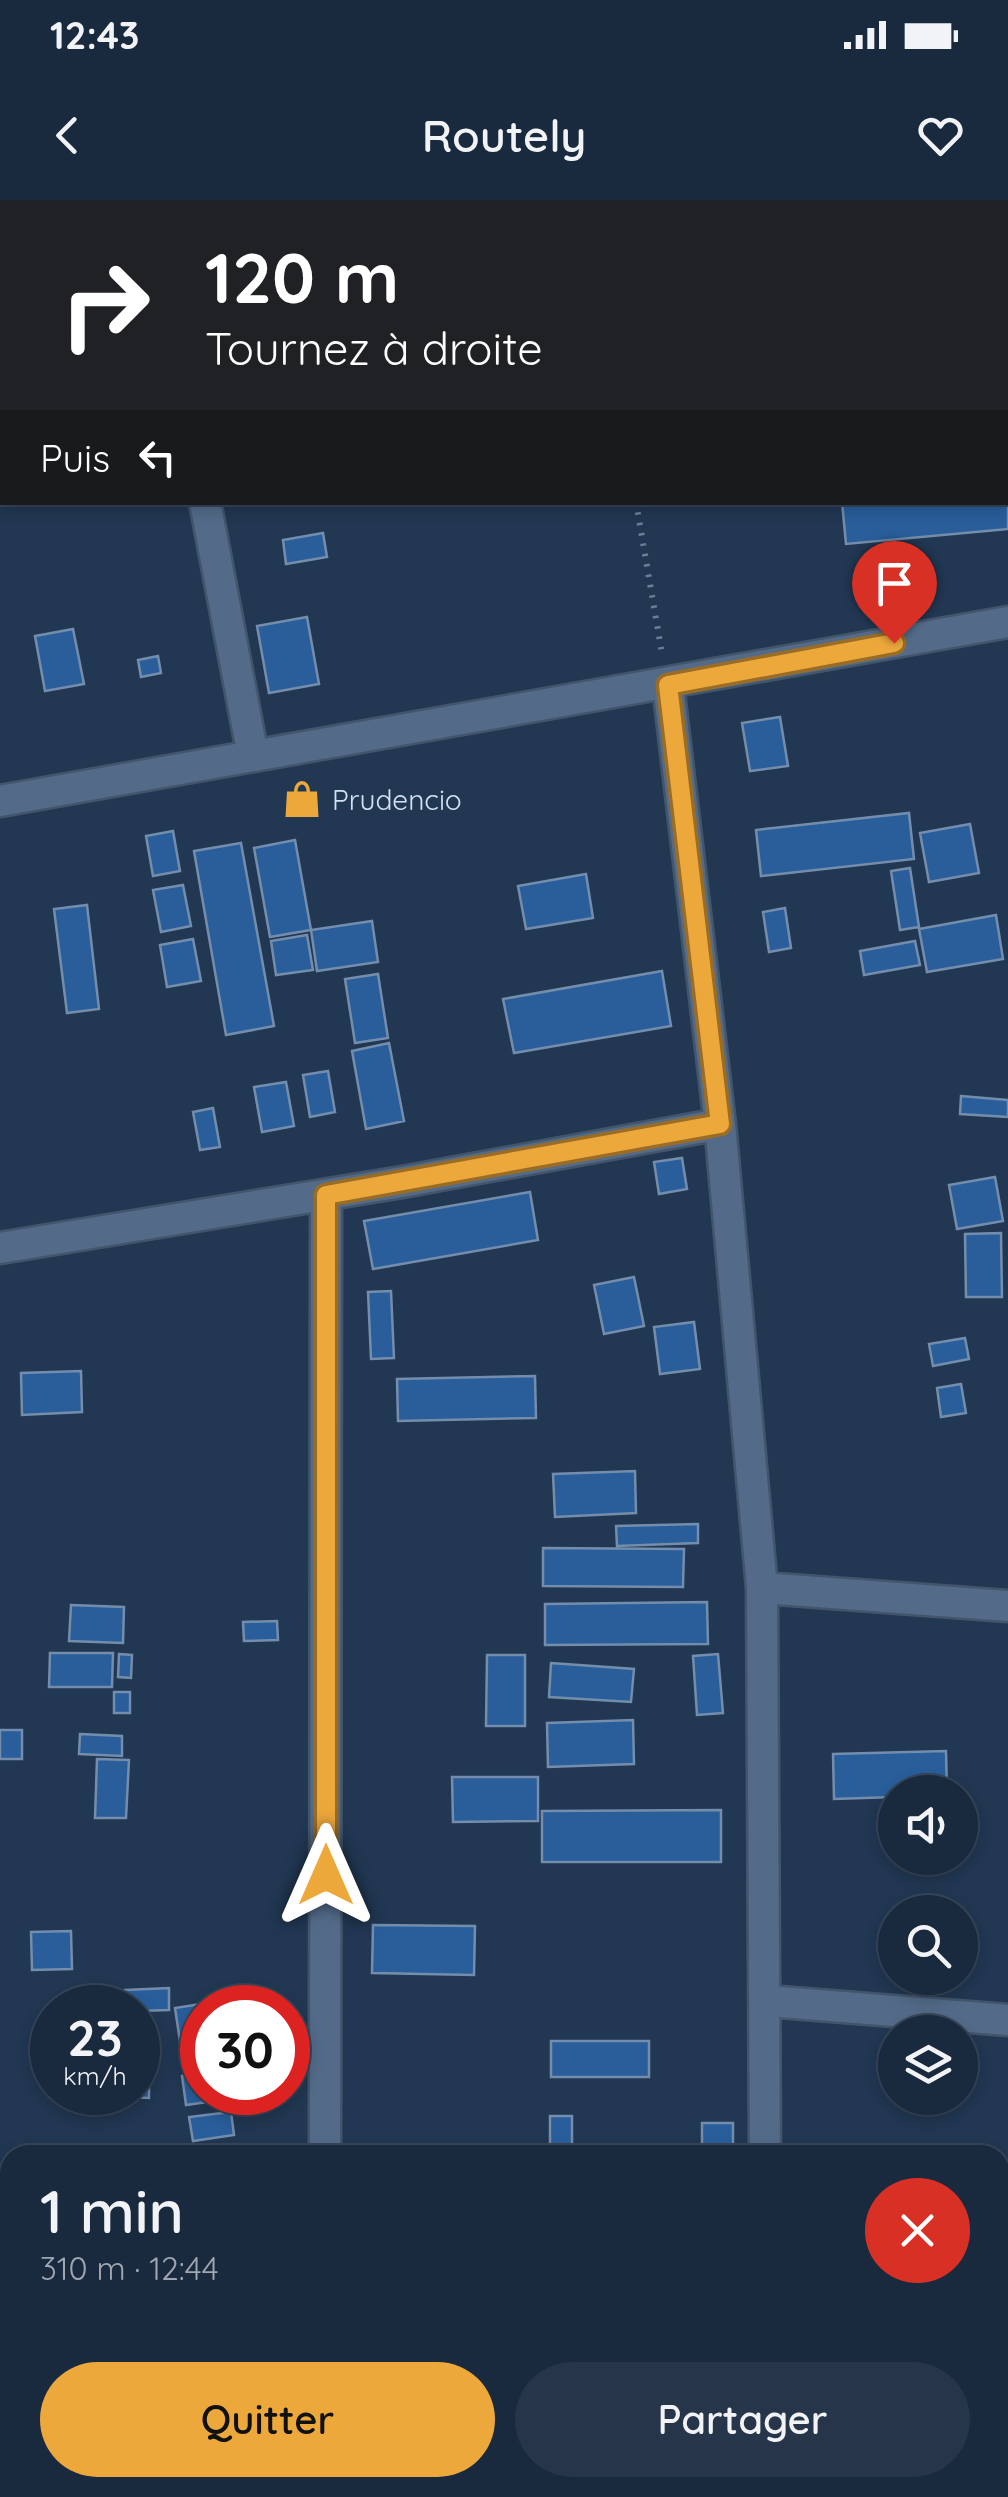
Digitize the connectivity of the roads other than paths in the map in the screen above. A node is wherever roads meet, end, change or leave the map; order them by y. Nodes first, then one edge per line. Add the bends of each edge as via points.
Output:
1 (206, 505) edge
2 (1008, 622) edge
3 (668, 685) junction
4 (253, 756) junction
5 (0, 801) edge
6 (720, 1124) junction
7 (326, 1195) junction
8 (0, 1248) edge
9 (762, 1588) junction
10 (1008, 1606) edge
11 (767, 2000) junction
12 (1008, 2020) edge
13 (326, 2145) edge
14 (766, 2145) edge

1 - 4 street
2 - 3 street
3 - 4 street
3 - 6 street
4 - 5 street
6 - 7 street
6 - 9 street
7 - 8 street
7 - 13 street
9 - 10 street
9 - 11 street
11 - 12 street
11 - 14 street

